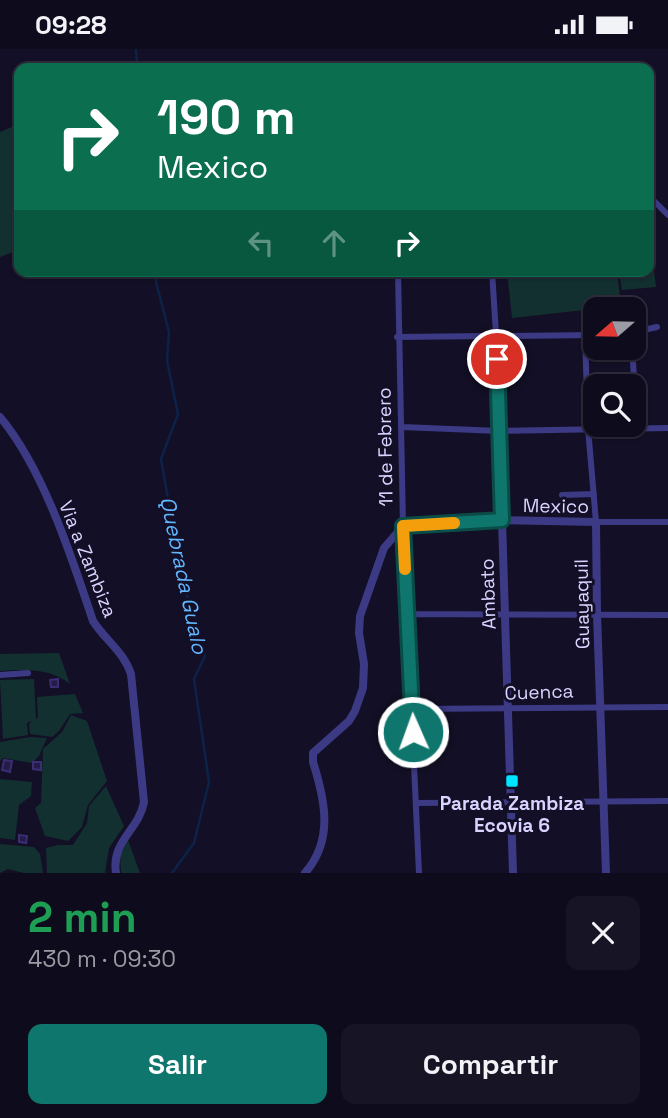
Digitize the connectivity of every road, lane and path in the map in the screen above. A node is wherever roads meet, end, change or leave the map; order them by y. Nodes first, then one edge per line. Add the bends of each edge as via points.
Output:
1 (654, 201) edge
2 (668, 215) edge
3 (398, 277) edge
4 (492, 277) edge
5 (657, 327) dead end
6 (646, 329) edge
7 (496, 334) junction
8 (583, 335) edge
9 (397, 337) junction
10 (0, 417) edge
11 (402, 427) junction
12 (583, 428) edge
13 (646, 428) edge
14 (668, 428) edge
15 (499, 431) junction
16 (590, 437) edge
17 (594, 494) junction
18 (562, 495) dead end
19 (502, 520) junction
20 (596, 522) junction
21 (668, 522) edge
22 (403, 526) junction
23 (408, 614) junction
24 (505, 614) junction
25 (597, 614) junction
26 (668, 615) edge
27 (28, 673) dead end
28 (0, 675) edge
29 (601, 706) junction
30 (668, 707) edge
31 (412, 709) junction
32 (507, 709) junction
33 (668, 801) edge
34 (416, 803) junction
35 (511, 803) junction
36 (603, 803) junction
37 (116, 873) edge
38 (305, 873) edge
39 (419, 873) edge
40 (513, 873) edge
41 (606, 873) edge

1 - 2 street
3 - 9 street, 11 de Febrero
4 - 7 street, Ambato
5 - 6 street
7 - 8 street
7 - 9 street
7 - 15 street, Ambato
9 - 11 street, 11 de Febrero
10 - 37 street, Via a Zambiza via 44,490 93,621 124,656 131,674 144,801 138,821 116,852
11 - 15 street
11 - 22 street, 11 de Febrero
12 - 15 street
13 - 14 street
15 - 19 street, Ambato
16 - 17 street, Guayaquil
17 - 18 street
17 - 20 street, Guayaquil
19 - 20 street, Mexico
19 - 22 street, Mexico
19 - 24 street, Ambato
20 - 21 street, Mexico
20 - 25 street, Guayaquil
22 - 23 street, 11 de Febrero
22 - 38 street via 384,548 360,616 363,688 355,711 349,722 313,753 326,816 320,850
23 - 24 street
23 - 31 street, 11 de Febrero
24 - 25 street
24 - 32 street, Ambato
25 - 26 street
25 - 29 street, Guayaquil
27 - 28 street
29 - 30 street, Cuenca
29 - 32 street, Cuenca
29 - 36 street, Guayaquil
31 - 32 street, Cuenca
31 - 34 street, 11 de Febrero
32 - 35 street, Ambato
33 - 36 street
34 - 35 street
34 - 39 street, 11 de Febrero
35 - 36 street
35 - 40 street, Ambato
36 - 41 street, Guayaquil

